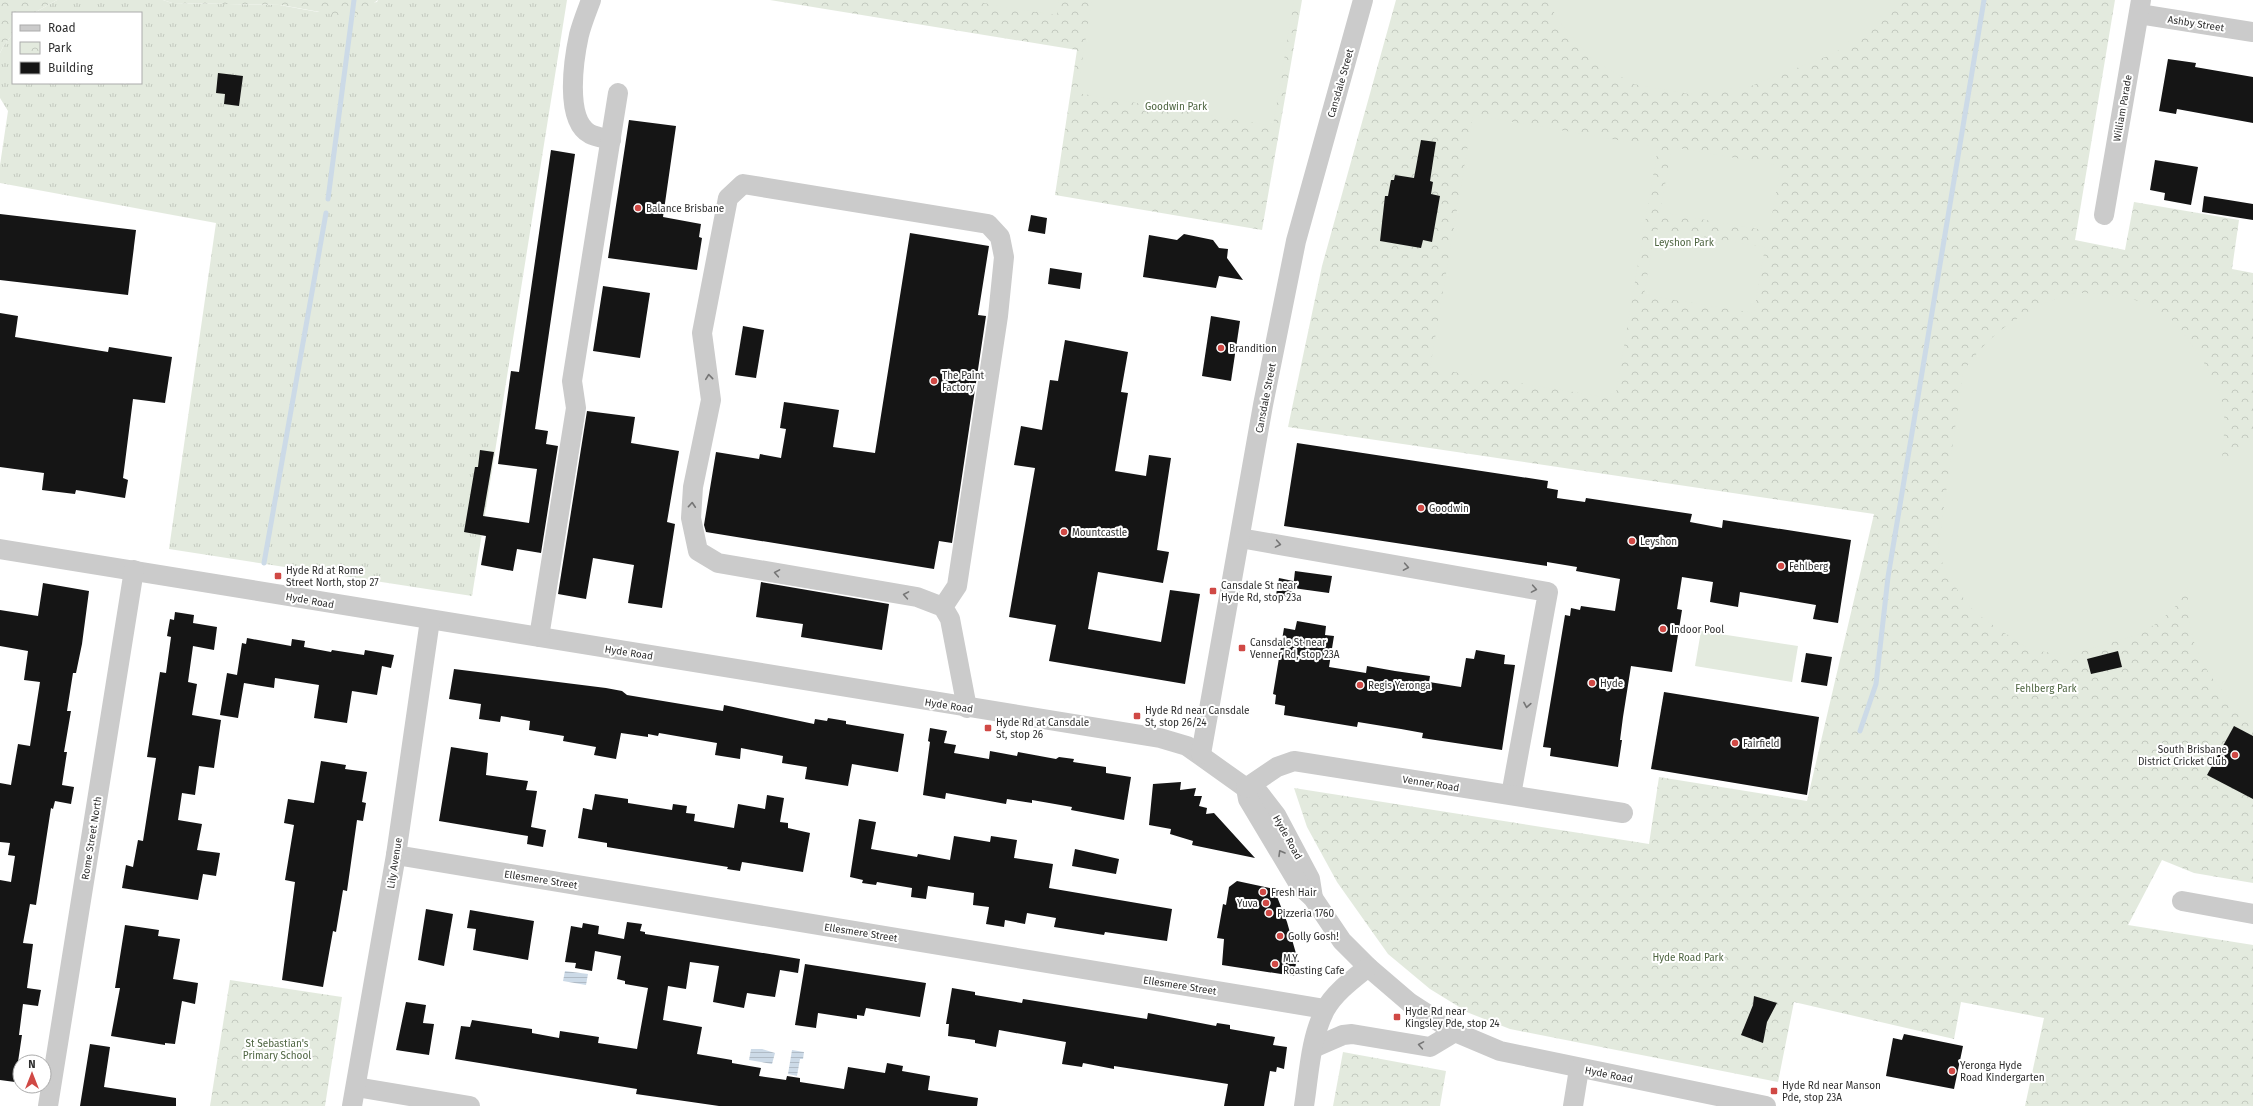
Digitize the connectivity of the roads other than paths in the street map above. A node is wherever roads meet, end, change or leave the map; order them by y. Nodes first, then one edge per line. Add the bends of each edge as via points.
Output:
1 (591, 0) edge
2 (1363, 0) edge
3 (2140, 7) edge
4 (2253, 32) edge
5 (618, 93) dead end
6 (610, 140) junction
7 (2104, 215) dead end
8 (1240, 538) junction
9 (0, 549) edge
10 (134, 570) junction
11 (943, 607) junction
12 (430, 620) junction
13 (539, 637) junction
14 (968, 708) junction
15 (1201, 754) junction
16 (1246, 788) junction
17 (1511, 795) junction
18 (1623, 813) dead end
19 (396, 855) junction
20 (2182, 901) dead end
21 (2253, 914) edge
22 (1368, 967) junction
23 (1326, 1009) junction
24 (1455, 1032) junction
25 (1313, 1048) junction
26 (1579, 1069) junction
27 (354, 1097) edge
28 (48, 1106) edge
29 (470, 1106) edge
30 (1304, 1106) edge
31 (1573, 1106) edge
32 (1766, 1106) edge

1 - 6 street via 579,34 573,80 574,105 581,125 590,134
2 - 8 street, Cansdale Street via 1296,241 1263,405
3 - 4 street, Ashby Street
3 - 7 street, William Parade
5 - 6 street
6 - 13 street via 572,381 576,408
8 - 15 street, Cansdale Street
8 -> 17 street via 1548,592
9 - 10 street, Hyde Road
10 - 12 street, Hyde Road
10 - 28 street, Rome Street North
11 -> 11 street via 917,597 718,563 698,551 691,518 693,487 711,400 702,333 728,198 743,184 988,224 1000,237 1004,257 998,316 957,586
11 - 14 street via 950,619
12 - 13 street, Hyde Road
12 - 19 street, Lily Avenue
13 - 14 street, Hyde Road
14 - 15 street, Hyde Road via 1140,734 1187,746
15 - 16 street, Hyde Road
16 - 17 street, Venner Road via 1277,767 1294,761
16 - 22 street, Hyde Road via 1260,793 1276,814 1310,879 1313,898 1342,940
17 - 18 street, Venner Road
19 - 23 street, Ellesmere Street
19 - 27 street, Lily Avenue
20 - 21 street
22 - 23 street via 1341,990
22 - 24 street, Hyde Road via 1410,1003
23 - 25 street
24 -> 25 street via 1430,1047 1352,1034 1343,1035
24 - 26 street, Hyde Road via 1500,1051
25 - 30 street
26 - 31 street
26 - 32 street, Hyde Road
27 - 29 street

